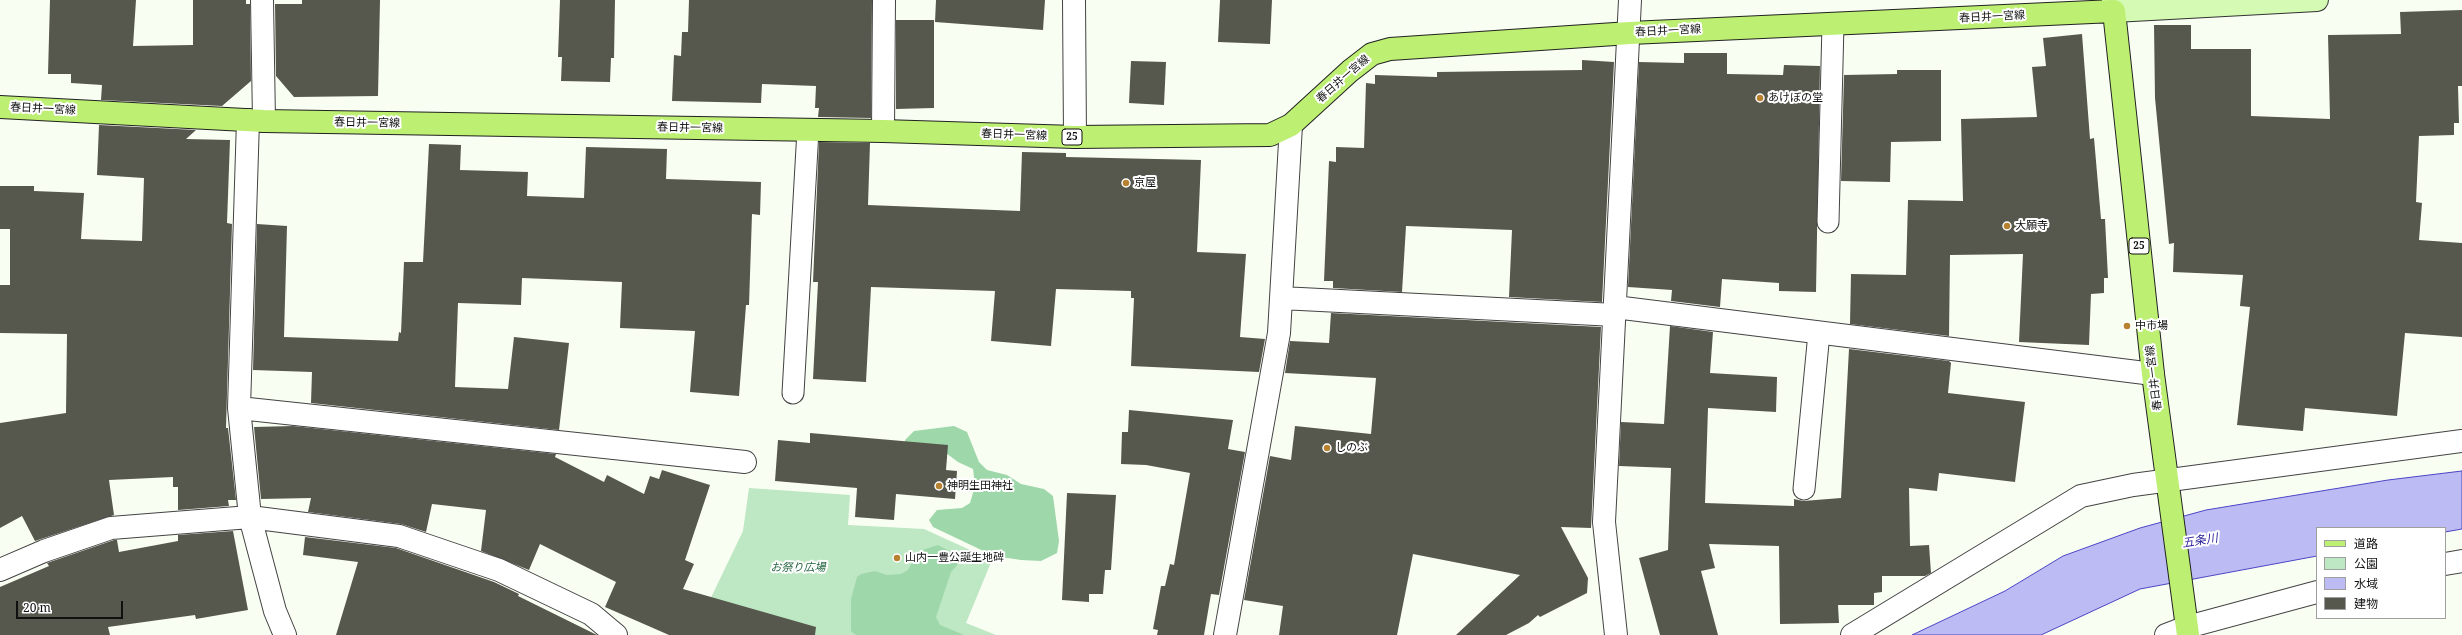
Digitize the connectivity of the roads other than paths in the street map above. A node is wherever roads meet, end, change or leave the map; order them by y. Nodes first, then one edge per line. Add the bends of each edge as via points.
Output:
1 (262, 0) edge
2 (884, 0) edge
3 (1074, 0) edge
4 (1630, 0) edge
5 (2307, 0) edge
6 (2317, 0) edge
7 (2113, 5) edge
8 (1833, 24) junction
9 (1630, 33) junction
10 (0, 107) edge
11 (256, 120) junction
12 (1291, 125) junction
13 (808, 130) junction
14 (884, 131) junction
15 (1075, 137) junction
16 (1828, 222) dead end
17 (1281, 298) junction
18 (1615, 311) junction
19 (1819, 333) junction
20 (2153, 374) junction
21 (793, 393) dead end
22 (239, 408) junction
23 (2462, 441) edge
24 (745, 462) dead end
25 (2166, 480) junction
26 (1804, 489) dead end
27 (250, 517) junction
28 (2462, 561) edge
29 (2446, 564) edge
30 (0, 570) edge
31 (2316, 592) edge
32 (2188, 631) edge
33 (285, 635) edge
34 (616, 635) edge
35 (1225, 635) edge
36 (1616, 635) edge
37 (1852, 635) edge
38 (2166, 635) edge

1 - 11 street
2 - 14 street
3 - 15 street
4 - 9 street
5 - 6 main road
5 - 7 main road
7 - 8 main road, 春日井一宮線 / 25
7 - 20 main road, 春日井一宮線 / 25
8 - 9 main road, 春日井一宮線 / 25
8 - 16 lane
9 - 12 main road, 春日井一宮線 / 25 via 1390,49 1372,54
9 - 18 street
10 - 11 main road, 春日井一宮線 / 25
11 - 13 main road, 春日井一宮線 / 25
11 - 22 street
12 - 15 main road, 春日井一宮線 / 25 via 1270,135
12 - 17 street
13 - 14 main road, 春日井一宮線 / 25
13 - 21 lane
14 - 15 main road, 春日井一宮線 / 25
17 - 18 street
17 - 35 street via 1278,341
18 - 19 street
18 - 36 street via 1604,522
19 - 20 street
19 - 26 lane
20 - 25 main road, 春日井一宮線 / 25
22 - 24 street
22 - 27 street
23 - 25 street
25 - 32 main road, 春日井一宮線 / 25
25 - 37 street via 2081,496
27 - 30 street via 111,528 44,551
27 - 33 street via 275,610
27 - 34 street via 399,536 499,570 591,614
28 - 29 street
31 - 32 street
32 - 38 street

